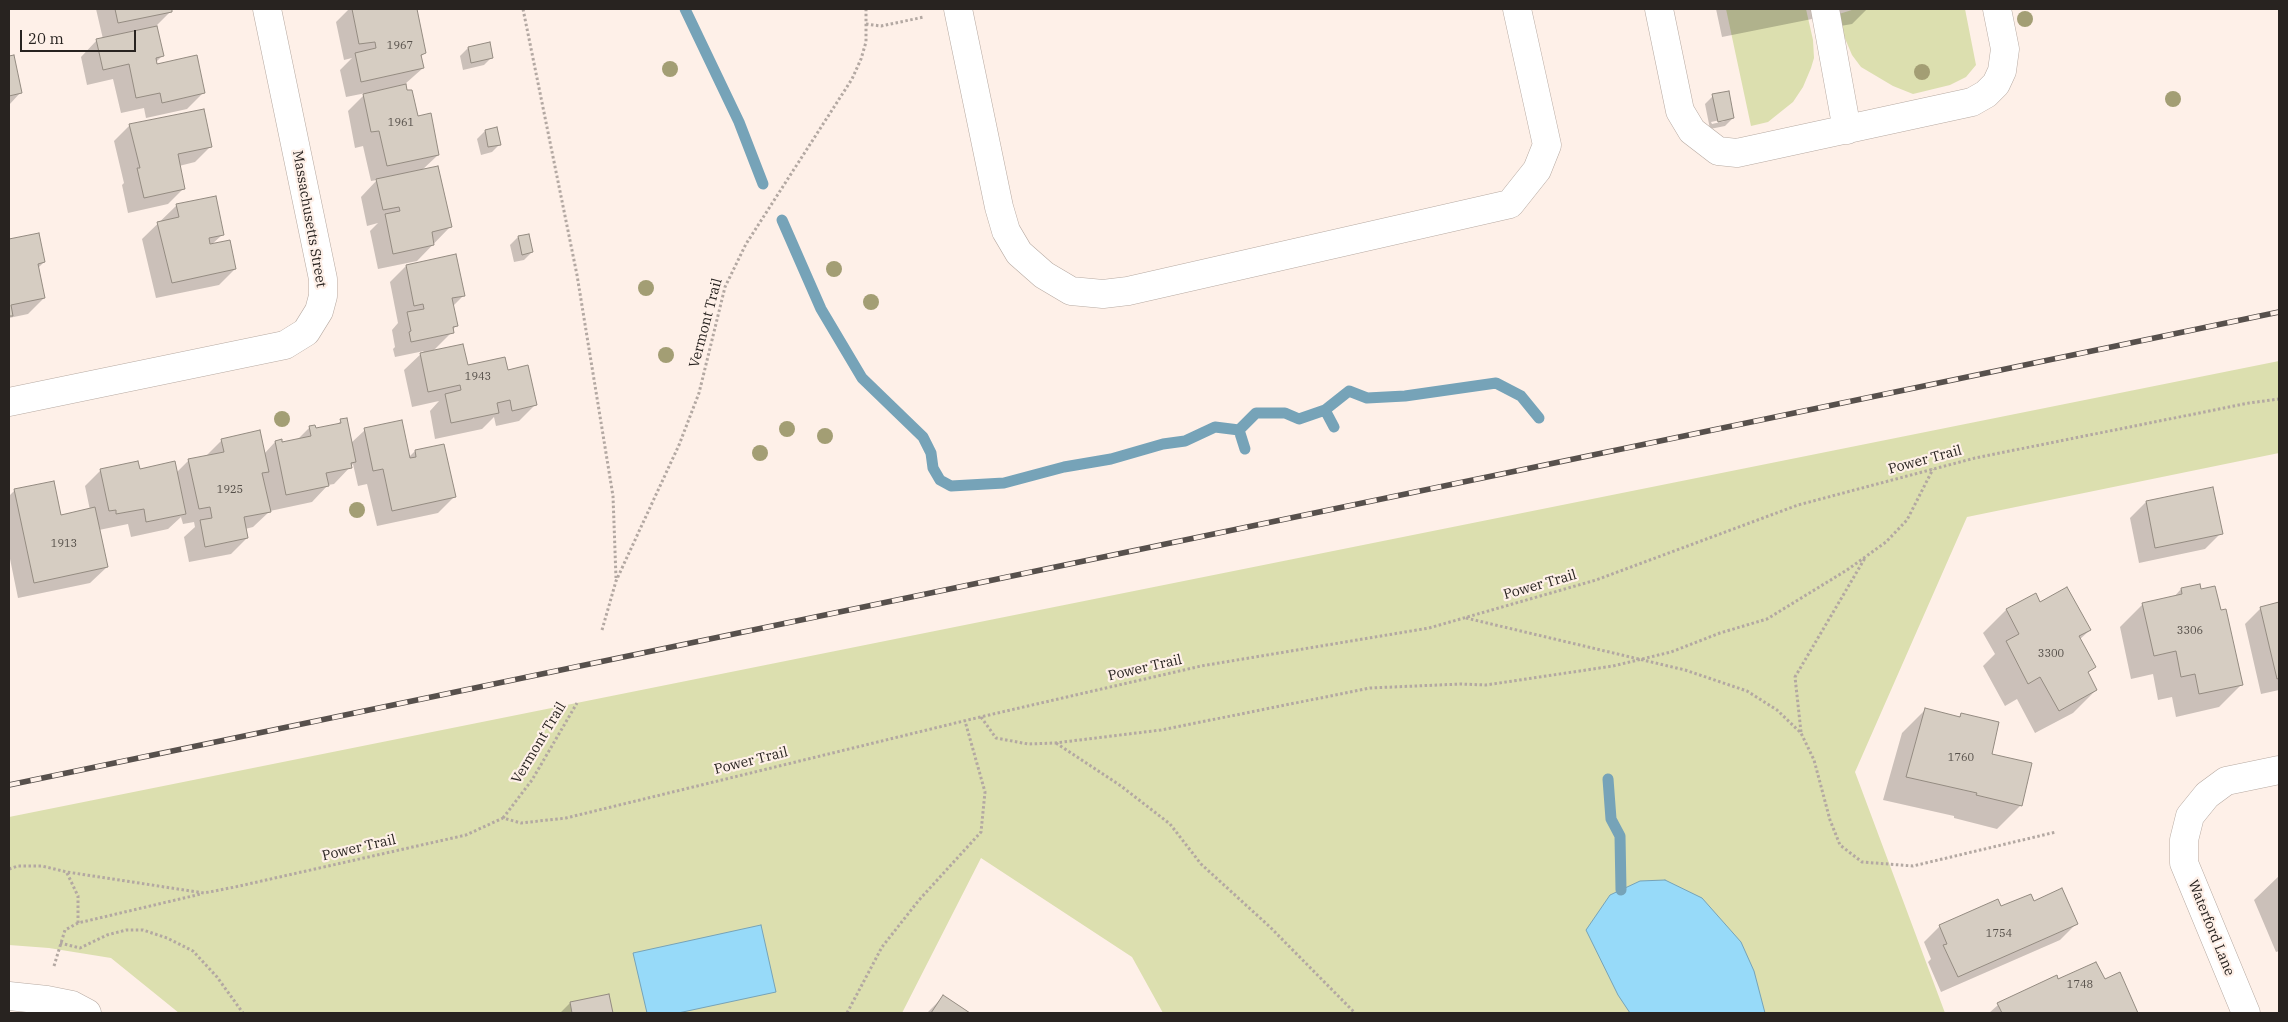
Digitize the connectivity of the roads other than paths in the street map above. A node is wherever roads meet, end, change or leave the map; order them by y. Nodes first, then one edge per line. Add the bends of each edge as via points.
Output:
1 (268, 9) edge
2 (958, 9) edge
3 (1517, 9) edge
4 (1659, 9) edge
5 (1825, 9) edge
6 (1997, 9) edge
7 (1847, 130) junction
8 (9, 402) edge
9 (2279, 770) edge
10 (9, 996) edge
11 (86, 1013) edge
12 (2246, 1013) edge

1 - 8 street, Massachusetts Street via 323,280 319,312 306,332 285,345
2 - 3 street via 998,207 1006,231 1019,253 1044,275 1071,291 1103,294 1138,289 1510,204 1537,170 1547,145
4 - 7 street via 1680,111 1692,131 1718,151 1738,153
5 - 7 street
6 - 7 street via 2005,49 2002,71 1986,94 1972,102
9 - 12 street, Waterford Lane via 2226,782 2207,794 2190,816 2184,840 2184,864
10 - 11 street via 47,1000

